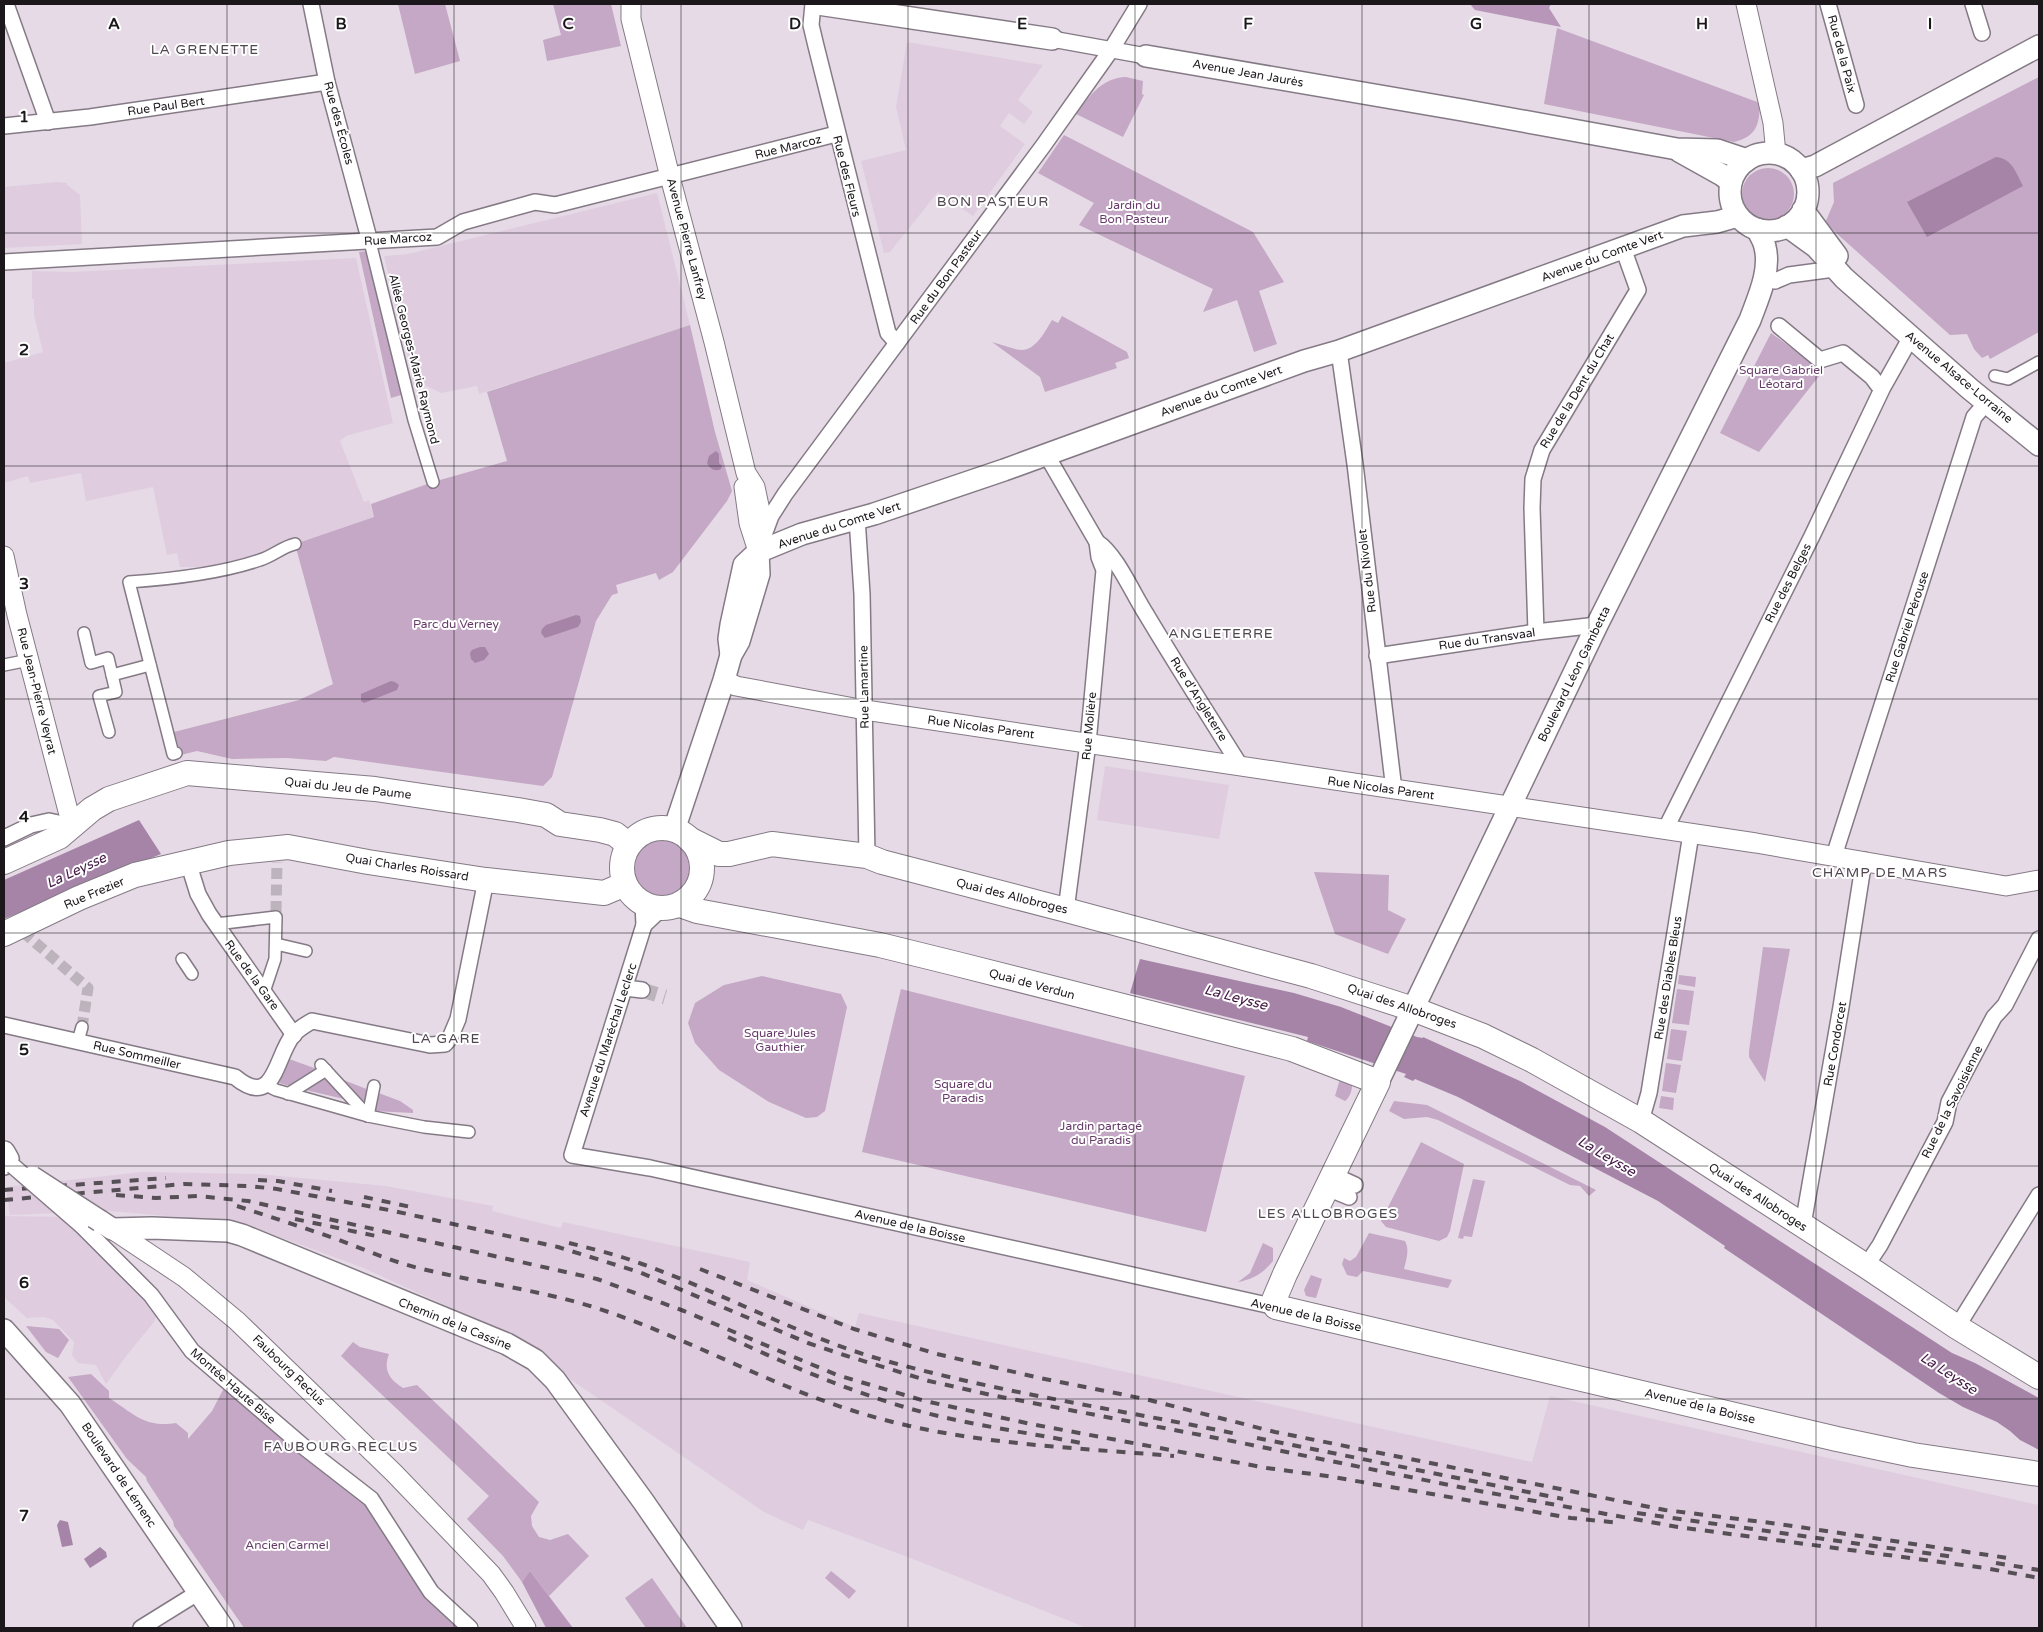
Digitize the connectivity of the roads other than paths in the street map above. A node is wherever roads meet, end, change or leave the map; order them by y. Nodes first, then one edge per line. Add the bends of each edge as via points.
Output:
1 (6, 4) edge
2 (311, 4) edge
3 (631, 4) edge
4 (813, 4) edge
5 (818, 4) edge
6 (1139, 4) edge
7 (1746, 4) edge
8 (1828, 4) edge
9 (1973, 4) edge
10 (1982, 33) dead end
11 (1052, 39) joint
12 (2039, 46) edge
13 (1111, 50) junction
14 (1146, 56) joint
15 (2039, 58) edge
16 (327, 82) junction
17 (1856, 105) dead end
18 (48, 122) junction
19 (4, 126) edge
20 (836, 134) junction
21 (1677, 149) junction
22 (1776, 154) junction
23 (1747, 160) junction
24 (670, 177) junction
25 (1804, 177) junction
26 (1730, 188) junction
27 (1803, 210) junction
28 (1738, 216) junction
29 (1683, 226) junction
30 (1786, 227) junction
31 (1757, 229) junction
32 (370, 242) junction
33 (1623, 248) junction
34 (4, 262) edge
35 (1834, 269) junction
36 (1775, 280) junction
37 (1880, 308) junction
38 (1750, 320) junction
39 (1779, 326) dead end
40 (1911, 337) junction
41 (898, 343) junction
42 (1338, 351) junction
43 (2039, 362) edge
44 (1996, 376) dead end
45 (1878, 386) dead end
46 (1987, 402) junction
47 (2039, 445) edge
48 (1046, 454) junction
49 (433, 482) dead end
50 (857, 518) junction
51 (1097, 542) junction
52 (295, 544) dead end
53 (758, 552) junction
54 (4, 556) edge
55 (9, 603) edge
56 (1598, 625) junction
57 (1536, 632) junction
58 (84, 634) dead end
59 (1377, 656) junction
60 (30, 660) junction
61 (4, 665) edge
62 (150, 665) junction
63 (112, 675) junction
64 (724, 680) junction
65 (865, 710) junction
66 (109, 732) dead end
67 (1088, 743) junction
68 (176, 753) dead end
69 (1241, 767) junction
70 (1394, 790) junction
71 (1510, 807) junction
72 (4, 821) edge
73 (72, 826) junction
74 (1665, 830) junction
75 (681, 834) junction
76 (1691, 834) junction
77 (6, 837) edge
78 (630, 845) junction
79 (867, 856) junction
80 (1834, 856) junction
81 (1864, 860) junction
82 (4, 862) edge
83 (188, 862) junction
84 (486, 880) junction
85 (2039, 880) edge
86 (625, 884) junction
87 (657, 910) junction
88 (1066, 910) junction
89 (216, 924) junction
90 (4, 934) edge
91 (2039, 939) edge
92 (276, 944) junction
93 (306, 950) dead end
94 (182, 959) dead end
95 (192, 974) dead end
96 (625, 988) junction
97 (642, 990) tunnel mouth
98 (264, 992) junction
99 (1413, 1009) junction
100 (4, 1025) edge
101 (294, 1035) junction
102 (1382, 1074) junction
103 (266, 1085) junction
104 (374, 1086) dead end
105 (288, 1094) junction
106 (368, 1116) junction
107 (1641, 1121) junction
108 (469, 1132) dead end
109 (572, 1155) joint
110 (7, 1161) edge
111 (1330, 1181) junction
112 (1352, 1191) dead end
113 (2039, 1195) edge
114 (1799, 1224) junction
115 (98, 1225) junction
116 (1866, 1266) junction
117 (1276, 1307) junction
118 (1956, 1328) junction
119 (4, 1330) edge
120 (2039, 1377) edge
121 (2039, 1474) edge
122 (198, 1592) junction
123 (141, 1628) edge
124 (223, 1628) edge
125 (470, 1628) edge
126 (526, 1628) edge
127 (732, 1628) edge

1 - 18 street
2 - 16 street, Rue des Écoles
3 - 24 street, Avenue Pierre Lanfrey via 635,36
4 - 20 street, Rue des Fleurs via 811,25
5 - 11 main road, Avenue Jean Jaurès
6 - 13 street, Rue du Bon Pasteur
7 - 22 street via 1774,123
8 - 17 street, Rue de la Paix
9 - 10 street
11 - 13 street, Avenue Jean Jaurès
12 - 25 main road via 1816,166
13 - 14 street, Avenue Jean Jaurès
13 - 41 street, Rue du Bon Pasteur
14 - 21 main road, Avenue Jean Jaurès
15 - 25 main road
16 - 18 street, Rue Paul Bert
16 - 32 street, Rue des Écoles
18 - 19 street, Rue Paul Bert
20 - 24 street, Rue Marcoz
20 - 41 street, Rue des Fleurs via 888,333
21 - 23 main road, Avenue Jean Jaurès via 1717,150
21 - 26 main road, Avenue Jean Jaurès via 1704,164
22 - 23 main road via 1766,153
22 - 25 main road via 1791,160
23 - 26 main road via 1740,166
24 - 32 street, Rue Marcoz via 555,206 535,202 463,222 437,237
24 - 53 street, Avenue Pierre Lanfrey via 746,473 755,487 762,520
25 - 27 main road via 1807,201
26 - 28 main road via 1732,207
26 - 29 main road, Avenue du Comte Vert via 1712,208
27 - 30 main road
27 - 37 main road, Avenue Alsace-Lorraine
28 - 29 main road, Avenue du Comte Vert
28 - 31 main road
29 - 33 main road, Avenue du Comte Vert
30 - 31 main road via 1775,231
30 - 35 main road, Avenue Alsace-Lorraine via 1816,247
30 - 36 main road, Boulevard Léon Gambetta via 1779,244
31 - 38 main road, Boulevard Léon Gambetta via 1765,246 1767,262
32 - 34 street, Rue Marcoz
32 - 49 street, Allée Georges-Marie Raymond via 414,420
33 - 42 main road, Avenue du Comte Vert
33 - 57 street, Rue de la Dent du Chat via 1638,290 1542,450 1533,478
35 - 36 street
35 - 37 main road, Avenue Alsace-Lorraine
36 - 38 main road, Boulevard Léon Gambetta via 1764,303
37 - 40 main road, Avenue Alsace-Lorraine
38 - 56 main road, Boulevard Léon Gambetta
39 - 45 street via 1820,360 1843,353
40 - 46 main road, Avenue Alsace-Lorraine
40 - 74 street, Rue des Belges via 1883,387
41 - 53 street, Rue du Bon Pasteur via 785,494 771,516
42 - 48 main road, Avenue du Comte Vert
42 - 59 street, Rue du Nivolet
43 - 44 street via 2008,379
46 - 47 main road, Avenue Alsace-Lorraine
46 - 80 street, Rue Gabriel Pérouse via 1974,417
48 - 50 main road, Avenue du Comte Vert
48 - 51 street, Rue d'Angleterre
50 - 53 main road, Avenue du Comte Vert via 802,534
50 - 65 street, Rue Lamartine
51 - 67 street, Rue Molière via 1104,570
51 - 69 street, Rue d'Angleterre via 1104,546 1120,568
52 - 62 street via 283,547 262,560 214,571 129,582
53 - 64 main road via 744,565 731,625 731,655
54 - 55 street, Rue Jean-Pierre Veyrat
55 - 60 street, Rue Jean-Pierre Veyrat
56 - 57 street, Rue du Transvaal
56 - 71 main road, Boulevard Léon Gambetta
57 - 59 street, Rue du Transvaal
58 - 63 street via 91,663 108,658
59 - 70 street, Rue du Nivolet
60 - 61 street
60 - 73 street, Rue Jean-Pierre Veyrat
62 - 63 street
62 - 68 street via 172,754
63 - 66 street via 116,692 100,696
64 - 65 street, Rue Nicolas Parent via 736,686
64 - 75 main road
65 - 67 street, Rue Nicolas Parent
65 - 79 street, Rue Lamartine
67 - 69 street, Rue Nicolas Parent
67 - 88 street, Rue Molière
69 - 70 street, Rue Nicolas Parent
70 - 71 street, Rue Nicolas Parent
71 - 74 street, Rue Nicolas Parent
71 - 99 main road, Boulevard Léon Gambetta
72 - 77 street
73 - 77 street via 48,821
73 - 78 main road, Quai du Jeu de Paume via 109,799 187,773 357,787 518,810 546,815 560,824 615,834
73 - 82 main road, Quai du Jeu de Paume via 59,837
74 - 76 street, Rue Nicolas Parent
75 - 78 main road via 660,828 647,831
75 - 79 main road, Quai des Allobroges via 719,854 772,844
75 - 87 main road via 699,853 701,875 694,893
76 - 80 street, Rue Nicolas Parent
76 - 107 street, Rue des Diables Bleus via 1649,1093
78 - 86 main road via 622,863
79 - 88 main road, Quai des Allobroges
80 - 81 street, Rue Nicolas Parent
81 - 85 street, Rue Nicolas Parent via 2006,886
81 - 114 street, Rue Condorcet via 1804,1219
83 - 84 main road, Quai Charles Roissard via 229,853 288,847
83 - 89 street, Rue de la Gare via 198,894
83 - 90 main road, Rue Frezier via 115,883
84 - 86 main road, Quai Charles Roissard via 604,893
84 - 101 street via 458,1019 445,1044 430,1045 312,1021
86 - 87 main road via 632,895
87 - 96 street, Avenue du Maréchal Leclerc
87 - 102 main road, Quai de Verdun via 698,911 880,945
88 - 99 main road, Quai des Allobroges via 1311,976
89 - 92 street via 275,914
89 - 98 street, Rue de la Gare
91 - 116 street, Rue de la Savoisienne via 2005,1005 1989,1026 1949,1102 1945,1122
92 - 93 street
92 - 98 street via 275,959
94 - 95 street
96 - 97 street
96 - 109 street, Avenue du Maréchal Leclerc
98 - 101 street, Rue de la Gare
99 - 102 main road, Boulevard Léon Gambetta
99 - 107 main road, Quai des Allobroges via 1483,1036 1532,1060
100 - 103 street, Rue Sommeiller via 80,1034 236,1077 247,1086
101 - 103 street
102 - 111 main road
103 - 105 street
104 - 106 street
105 - 106 street
105 - 106 street via 323,1067
106 - 108 street
107 - 114 main road, Quai des Allobroges
109 - 117 street, Avenue de la Boisse via 650,1168
110 - 115 street, Montée Haute Bise, bridge
110 - 115 main road, Faubourg Reclus, bridge
111 - 112 street
111 - 117 main road via 1285,1274 1274,1300
113 - 118 street
114 - 116 main road, Quai des Allobroges
115 - 125 street, Montée Haute Bise via 192,1351 371,1500 432,1592
115 - 126 street, Faubourg Reclus via 184,1277 310,1390 486,1568
115 - 127 main road, Chemin de la Cassine via 228,1231 242,1235 523,1352 554,1380
116 - 118 main road, Quai des Allobroges
117 - 121 main road, Avenue de la Boisse via 1846,1441 1913,1455
118 - 120 main road, Quai des Allobroges
119 - 122 main road, Boulevard de Lémenc via 70,1404
122 - 123 street
122 - 124 main road, Boulevard de Lémenc

